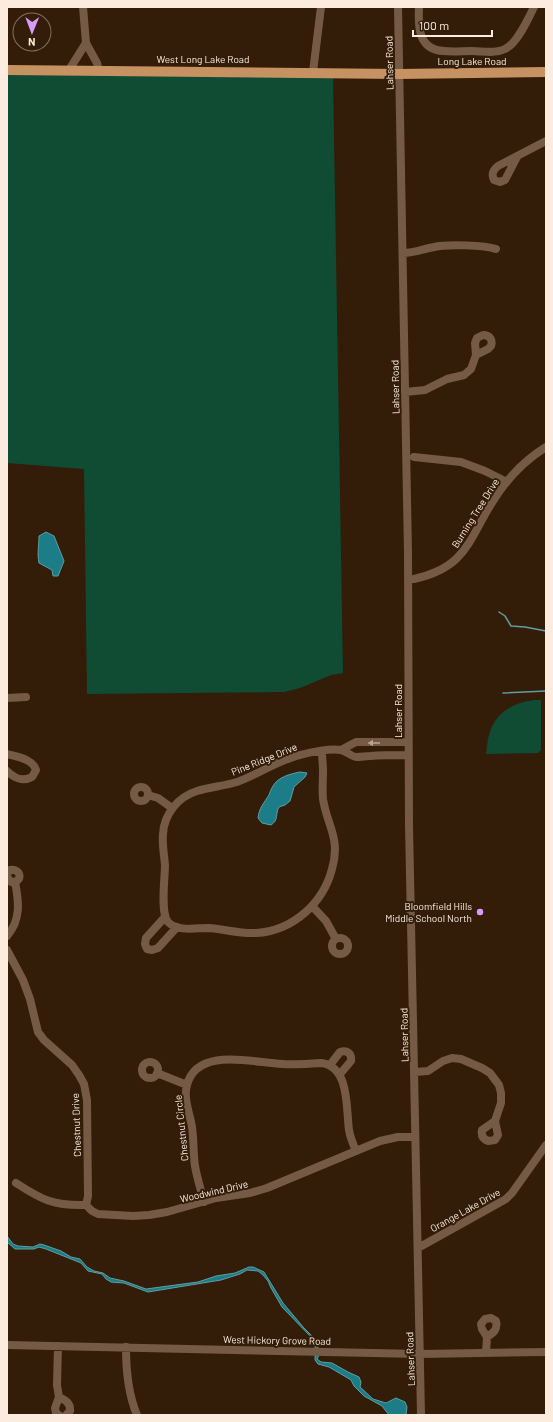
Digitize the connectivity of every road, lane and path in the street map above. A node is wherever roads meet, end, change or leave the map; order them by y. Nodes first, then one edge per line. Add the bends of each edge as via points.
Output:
1 (83, 7) edge
2 (321, 7) edge
3 (398, 7) edge
4 (419, 7) edge
5 (534, 7) edge
6 (86, 43) junction
7 (7, 70) edge
8 (69, 70) junction
9 (99, 71) junction
10 (313, 72) junction
11 (546, 72) edge
12 (399, 74) junction
13 (546, 141) edge
14 (517, 157) dead end
15 (496, 249) dead end
16 (403, 252) junction
17 (476, 354) dead end
18 (405, 392) junction
19 (546, 447) edge
20 (414, 457) dead end
21 (507, 482) junction
22 (414, 579) dead end
23 (26, 697) dead end
24 (7, 698) edge
25 (408, 742) junction
26 (341, 750) junction
27 (322, 751) junction
28 (7, 754) edge
29 (408, 755) junction
30 (7, 771) edge
31 (148, 796) dead end
32 (172, 808) junction
33 (7, 874) edge
34 (7, 877) edge
35 (15, 882) junction
36 (312, 906) junction
37 (165, 917) junction
38 (177, 927) junction
39 (7, 936) edge
40 (336, 939) dead end
41 (7, 950) edge
42 (330, 1065) junction
43 (415, 1072) junction
44 (157, 1073) dead end
45 (340, 1074) junction
46 (187, 1085) junction
47 (495, 1121) dead end
48 (415, 1136) junction
49 (546, 1145) edge
50 (356, 1151) junction
51 (16, 1183) dead end
52 (204, 1202) junction
53 (86, 1205) junction
54 (418, 1248) junction
55 (487, 1337) dead end
56 (7, 1345) edge
57 (58, 1346) junction
58 (126, 1347) junction
59 (546, 1352) edge
60 (486, 1353) junction
61 (420, 1354) junction
62 (59, 1397) junction
63 (59, 1415) edge
64 (66, 1415) edge
65 (136, 1415) edge
66 (421, 1415) edge

1 - 6 street
2 - 10 street
3 - 12 street, Lahser Road
4 - 5 street via 419,31 431,47 443,51 496,52 505,50 513,43
6 - 8 street
6 - 9 street
7 - 8 main road, West Long Lake Road
8 - 9 main road, West Long Lake Road
9 - 10 main road, West Long Lake Road
10 - 12 main road, West Long Lake Road
11 - 12 main road, Long Lake Road
12 - 16 street, Lahser Road
13 - 14 street
15 - 16 street via 489,246 442,246
16 - 18 street, Lahser Road
17 - 18 street via 471,369 464,375 447,379 425,390
18 - 25 street, Lahser Road via 409,581
19 - 21 street, Burning Tree Drive via 526,462
20 - 21 street via 461,462
21 - 22 street, Burning Tree Drive via 461,555 444,568
23 - 24 street
25 -> 26 street, Pine Ridge Drive via 356,742
25 - 29 street, Lahser Road
26 - 27 street, Pine Ridge Drive
26 - 29 street, Pine Ridge Drive via 356,757
27 - 32 street, Pine Ridge Drive via 294,756 235,782 192,793
27 - 36 street via 323,800 334,836 335,854 327,884
28 - 30 street via 30,762 36,771 32,777 24,780 14,777
29 - 43 street, Lahser Road
31 - 32 street via 158,798
32 - 37 street, Pine Ridge Drive via 162,833
33 - 35 street via 13,869 18,871 20,878
34 - 35 street via 11,882
35 - 39 street via 18,912 15,924
36 - 38 street via 289,924 263,932
36 - 40 street via 326,921
37 - 38 street via 169,923
37 - 38 street via 146,938 147,949 158,948
41 - 53 street, Chestnut Drive via 25,985 40,1034 72,1065 84,1084 87,1100
42 - 45 street
42 - 45 street via 340,1052 349,1053 351,1061
42 - 46 street, Chestnut Circle via 214,1061 198,1067
43 - 47 street via 428,1071 452,1058 487,1070 497,1082 501,1093
43 - 48 street, Lahser Road
44 - 46 street
45 - 50 street via 346,1097 350,1134
46 - 52 street, Chestnut Circle via 186,1096 193,1133 195,1166
48 - 50 street, Woodwind Drive via 384,1140
48 - 54 street, Lahser Road
49 - 54 street, Orange Lake Drive via 506,1199
50 - 52 street, Woodwind Drive via 262,1190
51 - 53 street, Woodwind Drive via 48,1202
52 - 53 street, Woodwind Drive via 167,1212 141,1215 98,1214
54 - 61 street, Lahser Road
55 - 60 street
56 - 57 street, West Hickory Grove Road
57 - 58 street, West Hickory Grove Road
57 - 62 street
58 - 61 street, West Hickory Grove Road
58 - 65 street via 128,1383
59 - 60 street, West Hickory Grove Road
60 - 61 street, West Hickory Grove Road
61 - 66 street, Lahser Road
62 - 63 street via 55,1408
62 - 64 street via 70,1406 70,1411

